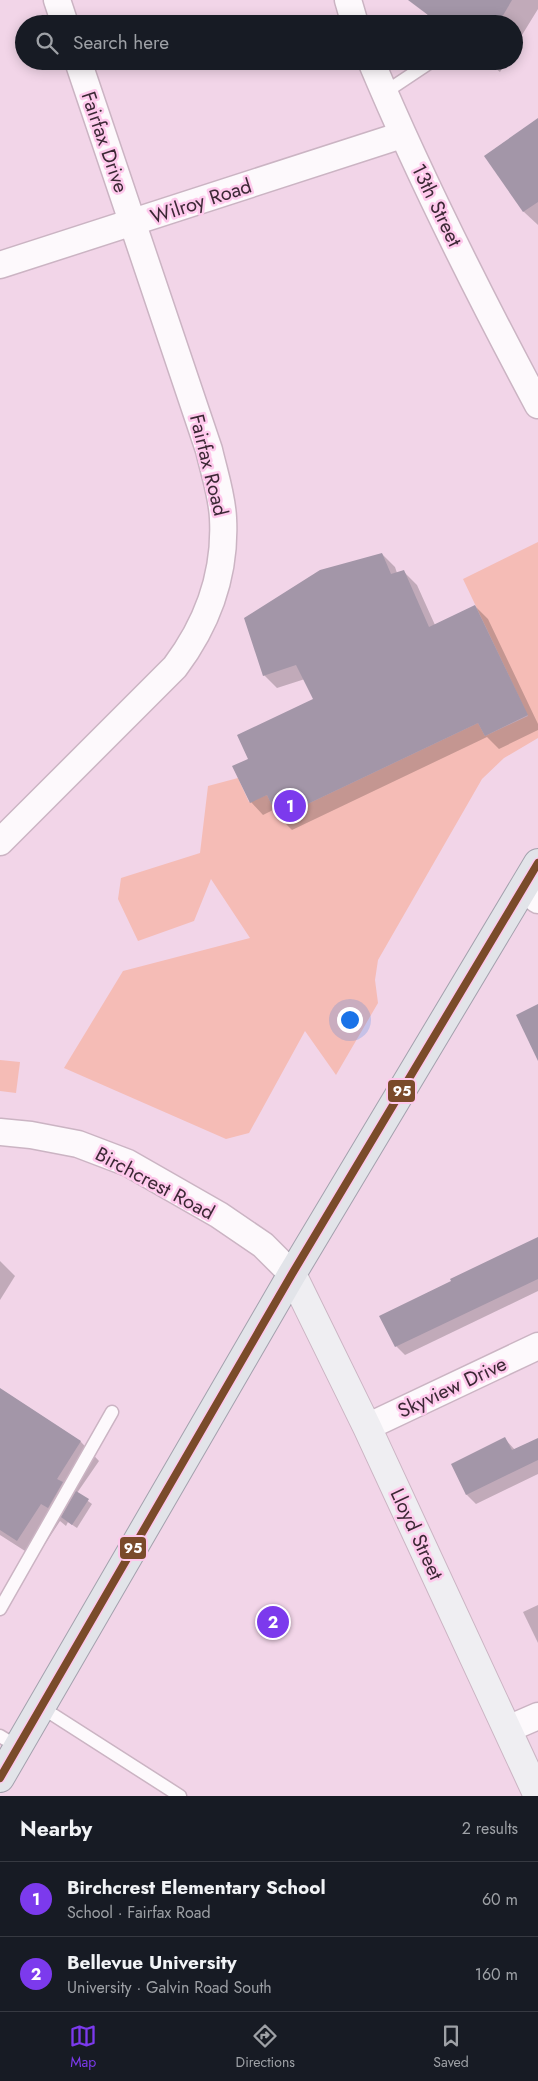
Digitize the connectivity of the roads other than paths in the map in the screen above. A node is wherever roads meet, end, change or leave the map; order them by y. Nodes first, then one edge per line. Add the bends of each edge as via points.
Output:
1 (57, 0) edge
2 (348, 0) edge
3 (62, 15) edge
4 (352, 15) edge
5 (81, 70) edge
6 (375, 70) edge
7 (418, 70) edge
8 (384, 93) junction
9 (402, 135) junction
10 (133, 223) junction
11 (0, 265) edge
12 (538, 405) edge
13 (0, 842) edge
14 (538, 863) edge
15 (530, 895) edge
16 (0, 1132) edge
17 (292, 1274) junction
18 (538, 1346) edge
19 (112, 1412) dead end
20 (367, 1427) junction
21 (0, 1609) edge
22 (40, 1707) junction
23 (538, 1716) edge
24 (508, 1730) junction
25 (9, 1741) edge
26 (0, 1778) edge
27 (180, 1796) edge
28 (538, 1796) edge

1 - 3 street
2 - 4 street
5 - 10 street, Fairfax Drive
6 - 8 street, 13th Street
7 - 8 lane
8 - 9 street, 13th Street
9 - 10 street, Wilroy Road
9 - 12 street, 13th Street
10 - 11 street, Wilroy Road
10 - 13 street, Fairfax Road via 209,450 223,516 219,577 205,620 175,667
14 - 15 main road
15 - 17 main road
16 - 17 street, Birchcrest Road via 78,1144 128,1164 219,1215 263,1245
17 - 20 street, Lloyd Street
17 - 22 main road
18 - 20 street, Skyview Drive
19 - 21 lane
20 - 24 street, Lloyd Street
22 - 25 main road
22 - 27 lane
23 - 24 street
24 - 28 street, Lloyd Street
25 - 26 main road

